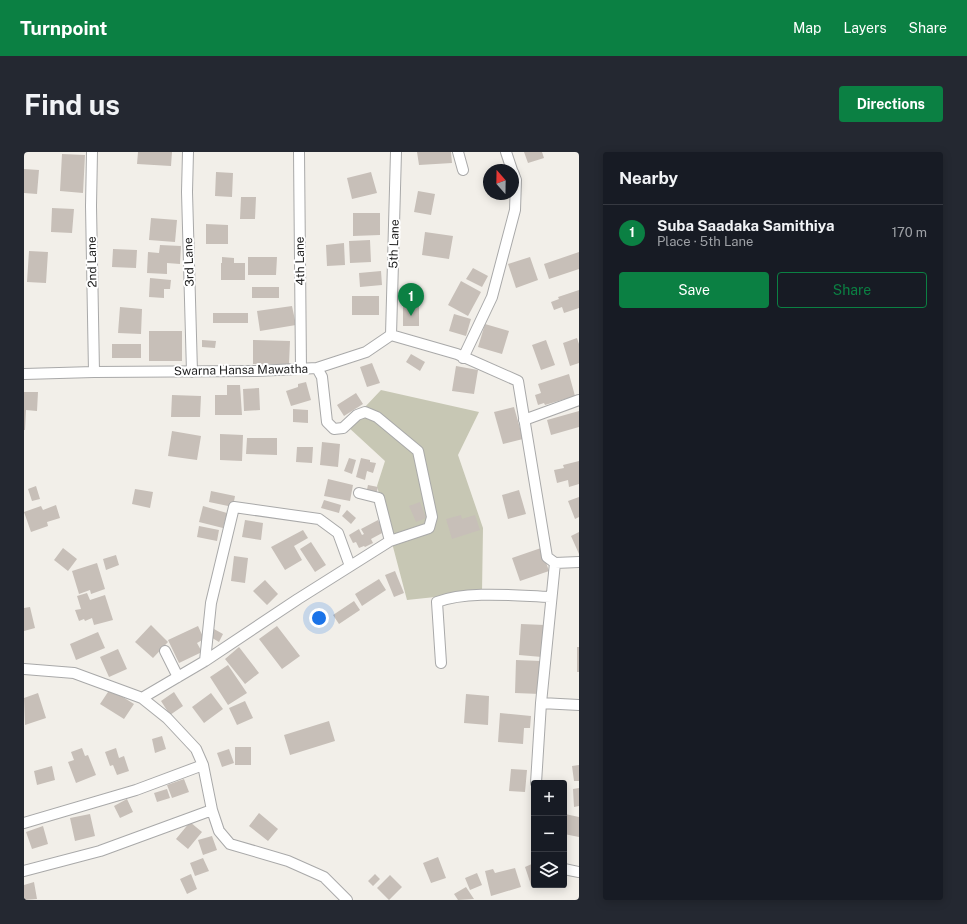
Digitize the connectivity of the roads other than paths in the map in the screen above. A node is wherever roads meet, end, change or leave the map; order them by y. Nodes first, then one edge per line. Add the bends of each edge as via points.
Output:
1 (92, 152) edge
2 (188, 152) edge
3 (299, 152) edge
4 (396, 152) edge
5 (458, 152) edge
6 (506, 152) edge
7 (510, 164) edge
8 (463, 170) dead end
9 (515, 200) edge
10 (391, 335) junction
11 (463, 358) junction
12 (317, 368) junction
13 (301, 370) junction
14 (94, 372) junction
15 (192, 372) junction
16 (24, 374) edge
17 (579, 400) edge
18 (524, 420) junction
19 (359, 493) dead end
20 (390, 541) junction
21 (579, 562) edge
22 (555, 563) junction
23 (350, 566) junction
24 (552, 597) junction
25 (165, 651) dead end
26 (205, 660) junction
27 (441, 663) dead end
28 (24, 669) edge
29 (178, 677) junction
30 (142, 698) junction
31 (541, 703) junction
32 (579, 705) edge
33 (203, 765) junction
34 (536, 780) edge
35 (212, 810) junction
36 (24, 822) edge
37 (567, 870) edge
38 (24, 871) edge
39 (579, 872) edge
40 (347, 900) edge

1 - 14 street, 2nd Lane
2 - 15 street, 3rd Lane
3 - 13 street, 4th Lane
4 - 10 street, 5th Lane
5 - 8 street
6 - 7 street
9 - 11 street via 515,210 492,297
10 - 11 street
10 - 12 street, Swarna Hansa Mawatha via 366,352
11 - 18 street via 518,381
12 - 13 street, Swarna Hansa Mawatha
12 - 20 street via 322,377 327,422 334,429 343,428 357,415 365,412 377,417 418,451 432,517 429,528
13 - 15 street, Swarna Hansa Mawatha
14 - 15 street, Swarna Hansa Mawatha
14 - 16 street, Swarna Hansa Mawatha
17 - 18 street
18 - 22 street via 547,557
19 - 20 street via 378,498
20 - 23 street
21 - 22 street
22 - 24 street
23 - 26 street
23 - 26 street via 338,533 319,519 234,507 211,603
24 - 27 street via 477,596 447,598 437,602
24 - 31 street
25 - 29 street
26 - 29 street
28 - 30 street via 74,673
29 - 30 street
30 - 33 street via 167,718 196,750
31 - 32 street
31 - 34 street
33 - 35 street
33 - 36 street via 136,790
35 - 38 street via 100,851
35 - 40 street via 219,831 230,844 288,861 324,876
37 - 39 street

